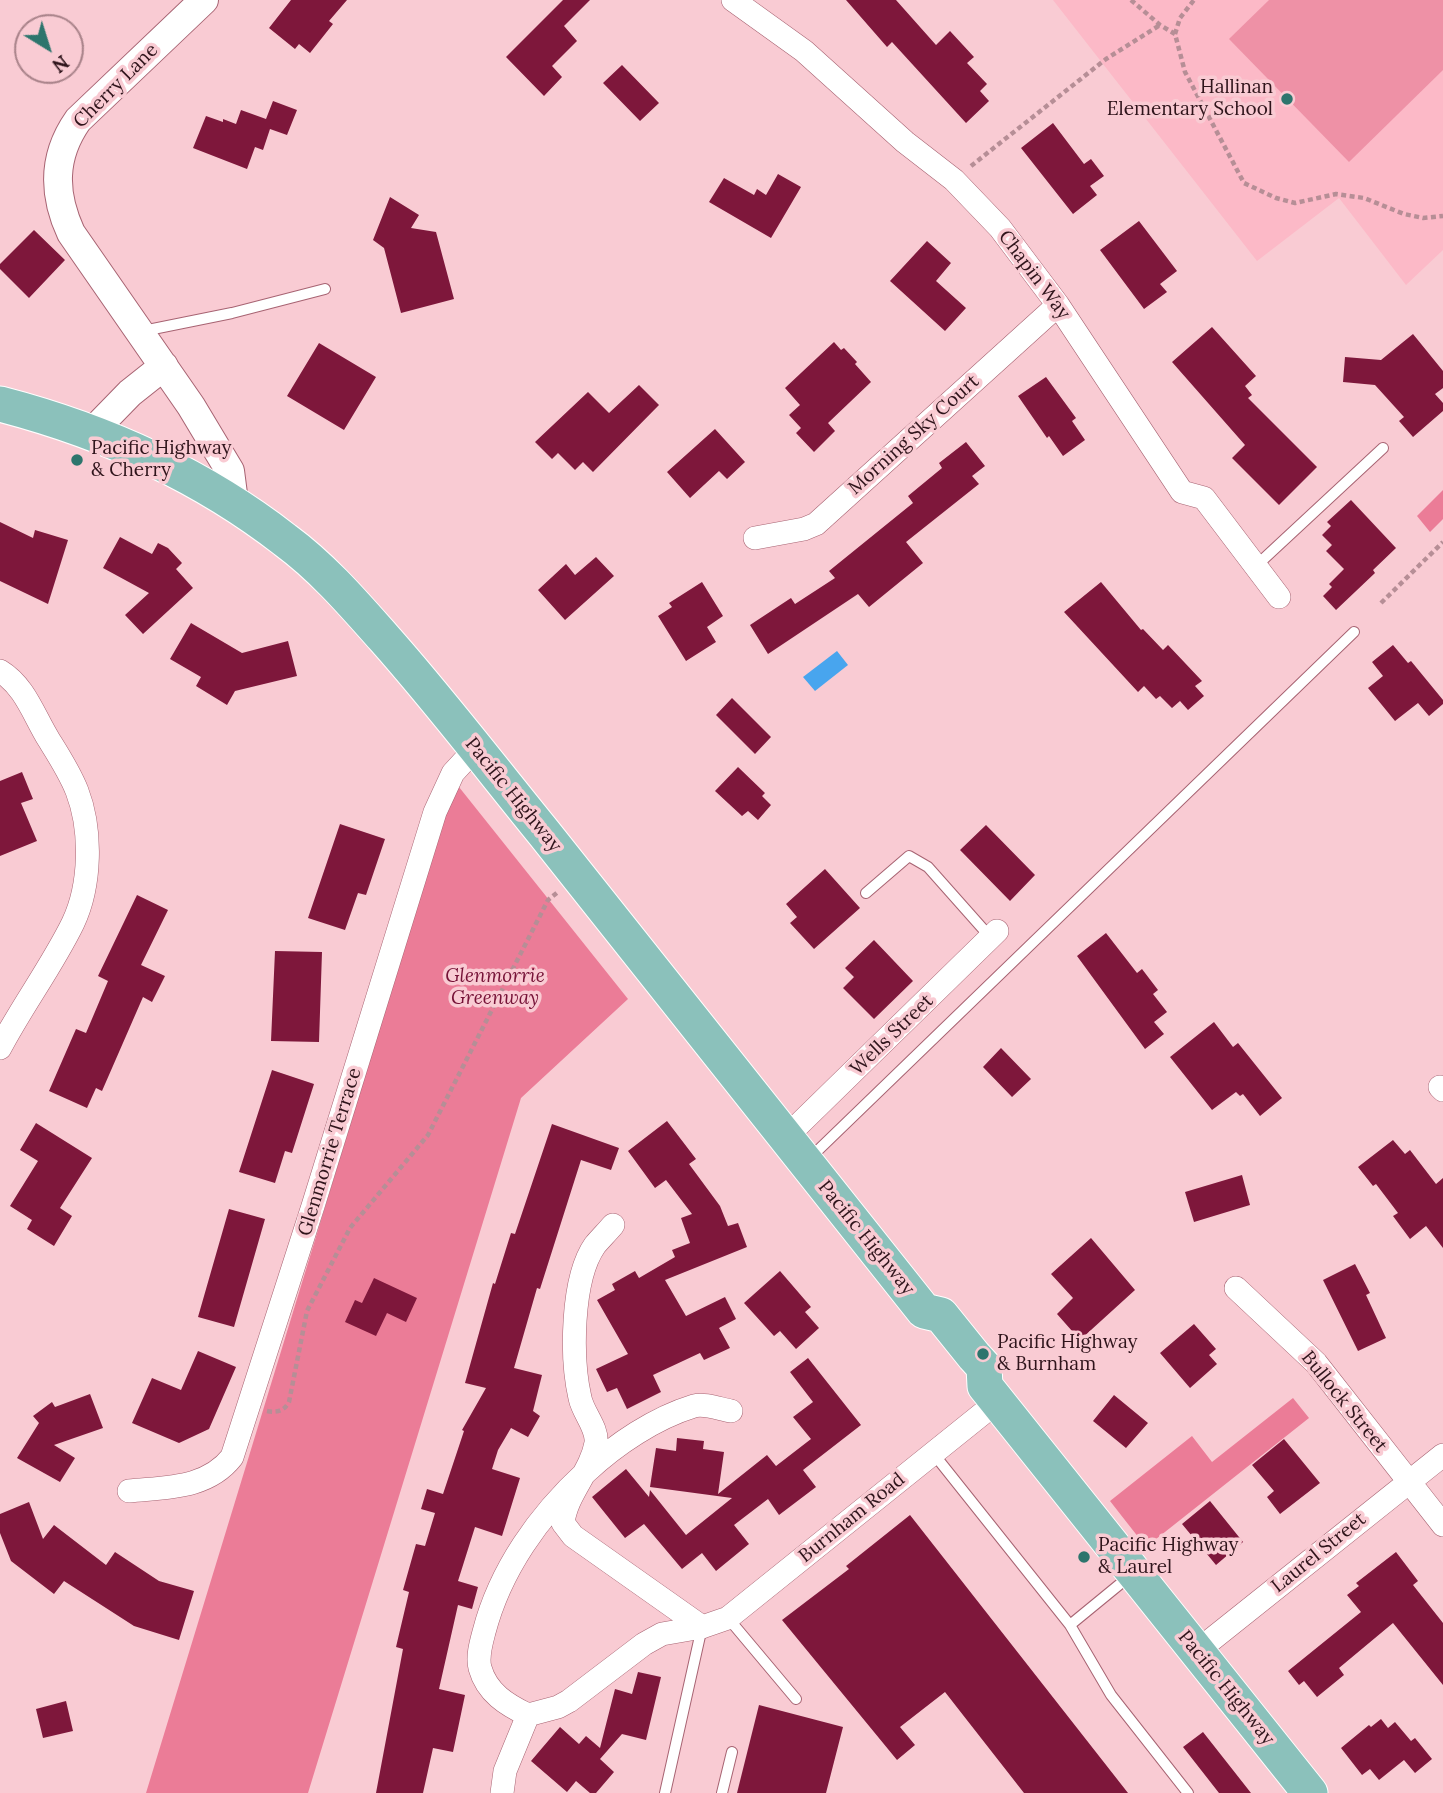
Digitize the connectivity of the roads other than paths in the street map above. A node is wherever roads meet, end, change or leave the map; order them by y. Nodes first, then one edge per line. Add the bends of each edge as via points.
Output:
1 (204, 0) edge
2 (733, 0) edge
3 (326, 289) dead end
4 (1058, 305) junction
5 (140, 332) junction
6 (163, 366) junction
7 (0, 404) edge
8 (92, 432) junction
9 (1383, 448) dead end
10 (234, 502) junction
11 (755, 538) dead end
12 (1256, 566) junction
13 (1279, 597) dead end
14 (1354, 632) dead end
15 (0, 671) edge
16 (476, 748) junction
17 (866, 893) dead end
18 (994, 935) joint
19 (0, 1048) edge
20 (795, 1150) junction
21 (613, 1225) dead end
22 (1236, 1289) dead end
23 (991, 1394) junction
24 (731, 1411) dead end
25 (933, 1453) junction
26 (1443, 1455) edge
27 (585, 1473) junction
28 (1408, 1482) junction
29 (129, 1492) dead end
30 (1443, 1525) edge
31 (1133, 1573) junction
32 (728, 1618) junction
33 (1070, 1625) junction
34 (702, 1627) junction
35 (1196, 1652) junction
36 (796, 1699) dead end
37 (528, 1715) junction
38 (732, 1752) dead end
39 (502, 1793) edge
40 (665, 1793) edge
41 (722, 1793) edge
42 (1188, 1793) edge
43 (1310, 1793) edge

1 - 5 street, Cherry Lane via 78,120 58,169 61,211 71,233
2 - 4 street, Chapin Way via 804,51 954,180 1000,228
3 - 5 lane
4 - 11 street, Morning Sky Court via 816,524
4 - 12 street, Chapin Way via 1182,492 1204,498
5 - 6 street, Cherry Lane
6 - 8 street
6 - 10 street, Cherry Lane via 230,471
7 - 8 main road, Pacific Highway
8 - 10 main road, Pacific Highway via 195,478
9 - 12 lane
10 - 16 main road, Pacific Highway via 286,540 345,593
12 - 13 street, Chapin Way
14 - 20 lane
15 - 19 street via 11,677 28,700 78,792 86,825 86,858 74,921
16 - 20 main road, Pacific Highway
16 - 29 street, Glenmorrie Terrace via 453,773 435,812 232,1457 198,1483
17 - 18 lane via 909,856 928,867
18 - 20 street, Wells Street
20 - 23 main road, Pacific Highway via 925,1311 923,1328 968,1383
21 - 27 street via 594,1247 585,1267 575,1315 575,1375 580,1402 596,1436
22 - 28 street, Bullock Street via 1316,1363
23 - 25 street, Burnham Road
23 - 31 main road, Pacific Highway
24 - 27 street via 697,1405 685,1410 648,1426
25 - 32 street, Burnham Road
25 - 33 lane
26 - 28 street, Laurel Street
27 - 34 street via 564,1513 567,1530
27 - 37 street via 546,1514 508,1571 491,1604 481,1646 480,1667 486,1682 499,1699
28 - 30 street, Bullock Street
28 - 35 street, Laurel Street
31 - 33 lane
31 - 35 main road, Pacific Highway
32 - 34 street, Burnham Road
32 - 36 lane
33 - 42 lane via 1111,1695
34 - 37 street, Burnham Road via 662,1634 569,1701
34 - 40 lane
35 - 43 main road, Pacific Highway
37 - 39 street via 505,1771
38 - 41 lane

